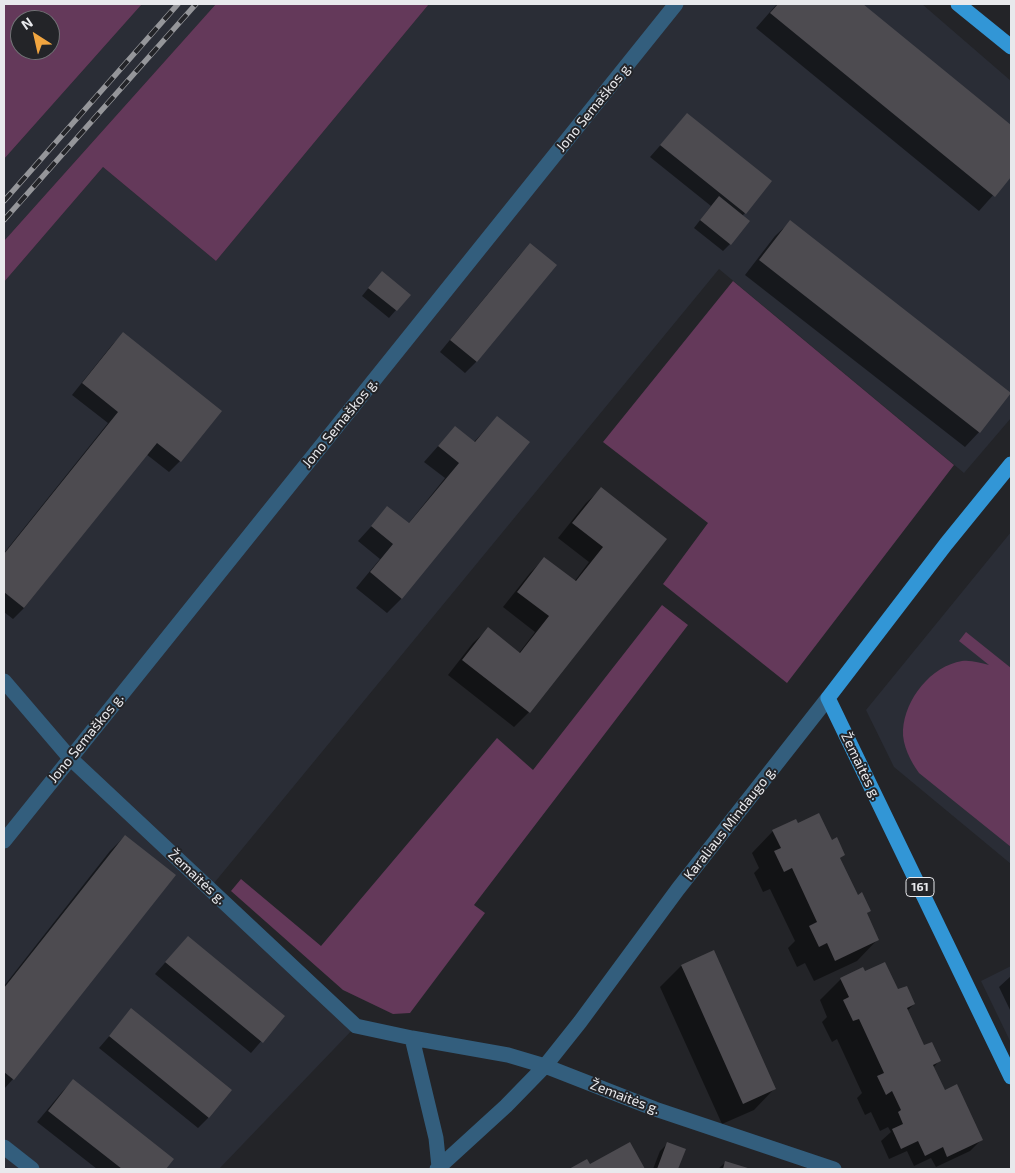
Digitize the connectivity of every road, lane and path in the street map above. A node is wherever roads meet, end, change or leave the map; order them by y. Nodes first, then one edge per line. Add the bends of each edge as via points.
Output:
1 (676, 4) edge
2 (958, 4) edge
3 (1011, 47) edge
4 (1011, 464) edge
5 (4, 682) edge
6 (828, 698) junction
7 (70, 758) junction
8 (4, 842) edge
9 (412, 1038) junction
10 (545, 1066) junction
11 (1011, 1077) edge
12 (4, 1147) edge
13 (438, 1168) edge
14 (32, 1169) edge
15 (834, 1169) edge

1 - 7 street, Jono Semaškos g.
2 - 3 main road
4 - 6 main road, Karaliaus Mindaugo g.
5 - 7 street, Žemaitės g.
6 - 10 street, Karaliaus Mindaugo g.
6 - 11 main road, Žemaitės g. / 161
7 - 8 street, Jono Semaškos g.
7 - 9 street, Žemaitės g. via 356,1026
9 - 10 street, Žemaitės g. via 508,1055
9 - 13 street via 436,1138
10 - 13 street, Karaliaus Mindaugo g.
10 - 15 street, Žemaitės g. via 655,1108
12 - 14 street

